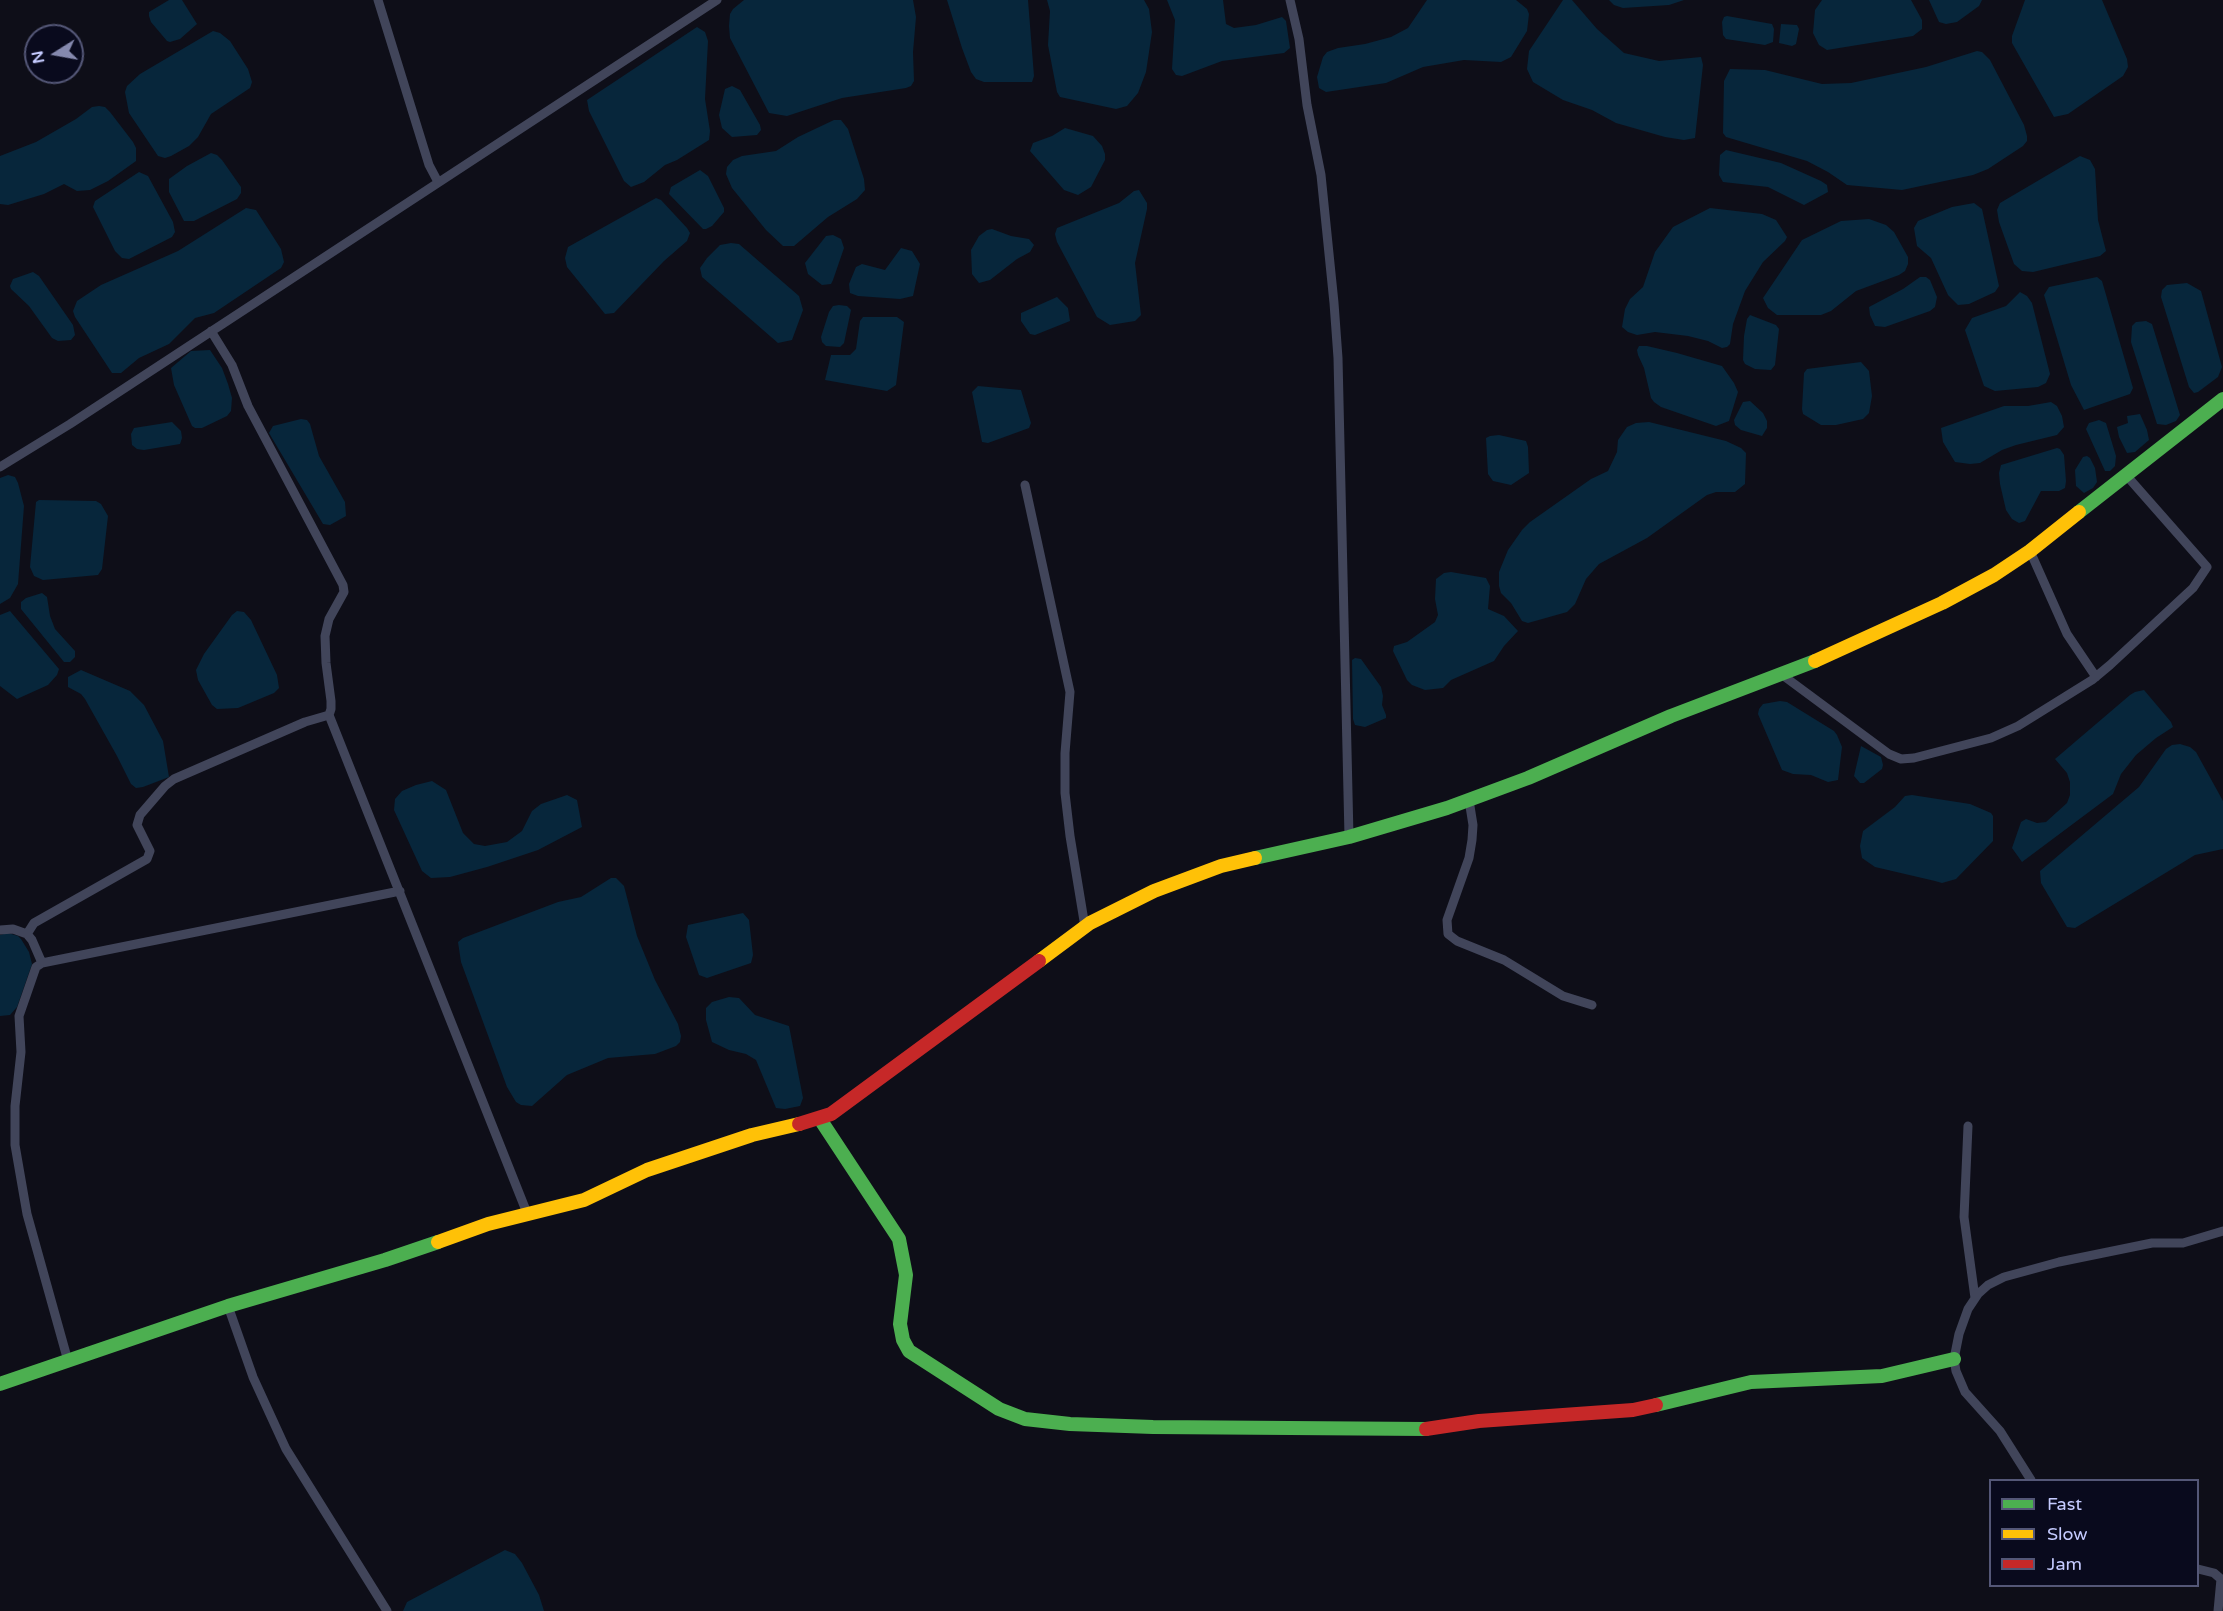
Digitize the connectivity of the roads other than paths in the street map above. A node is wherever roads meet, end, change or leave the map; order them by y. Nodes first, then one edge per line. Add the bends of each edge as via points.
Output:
1 (378, 0) edge
2 (717, 0) edge
3 (1290, 0) edge
4 (438, 182) junction
5 (212, 331) junction
6 (2223, 399) edge
7 (0, 466) edge
8 (2126, 475) junction
9 (1025, 485) dead end
10 (2030, 551) junction
11 (1781, 674) junction
12 (2096, 677) junction
13 (328, 715) junction
14 (1469, 800) junction
15 (1349, 837) junction
16 (399, 891) junction
17 (1085, 927) junction
18 (0, 930) edge
19 (27, 934) junction
20 (42, 963) junction
21 (1592, 1005) dead end
22 (820, 1119) junction
23 (1968, 1126) dead end
24 (527, 1213) junction
25 (2223, 1231) edge
26 (1976, 1298) junction
27 (228, 1306) junction
28 (1954, 1359) junction
29 (68, 1361) junction
30 (0, 1384) edge
31 (2030, 1479) edge
32 (2199, 1569) edge
33 (387, 1611) edge
34 (2218, 1611) edge

1 - 4 street via 429,165
2 - 4 street
3 - 15 street via 1321,175 1338,358
4 - 5 street
5 - 7 street
5 - 13 street via 343,585 344,592 329,619 325,636 331,701
6 - 8 street
8 - 10 street
8 - 12 street via 2207,567 2193,588
9 - 17 street via 1070,692 1065,793
10 - 11 street via 1994,575 1908,620
10 - 12 street via 2067,634
11 - 12 street via 1901,759 1991,738
11 - 14 street
13 - 16 street
13 - 19 street via 174,779 140,815 137,825 150,851 147,859 34,923
14 - 15 street
14 - 21 street via 1472,840 1448,920 1448,934 1504,960 1563,996
15 - 17 street via 1201,873 1154,891
16 - 20 street
16 - 24 street
17 - 22 street
18 - 19 street
19 - 20 street
20 - 29 street via 36,967 19,1016 21,1052 15,1133 27,1214
22 - 24 street via 752,1135 647,1170 584,1200
22 - 28 street via 898,1239 906,1275 900,1324 909,1351 999,1409 1025,1419 1141,1426 1417,1430 1479,1421 1634,1410 1751,1382 1882,1377
23 - 26 street via 1964,1216
24 - 27 street
25 - 26 street via 2183,1243 2152,1243 2048,1265 1996,1280
26 - 28 street via 1968,1309
27 - 29 street
27 - 33 street via 253,1377 286,1449
28 - 31 street via 1965,1392 2000,1431
29 - 30 street
32 - 34 street via 2221,1579

